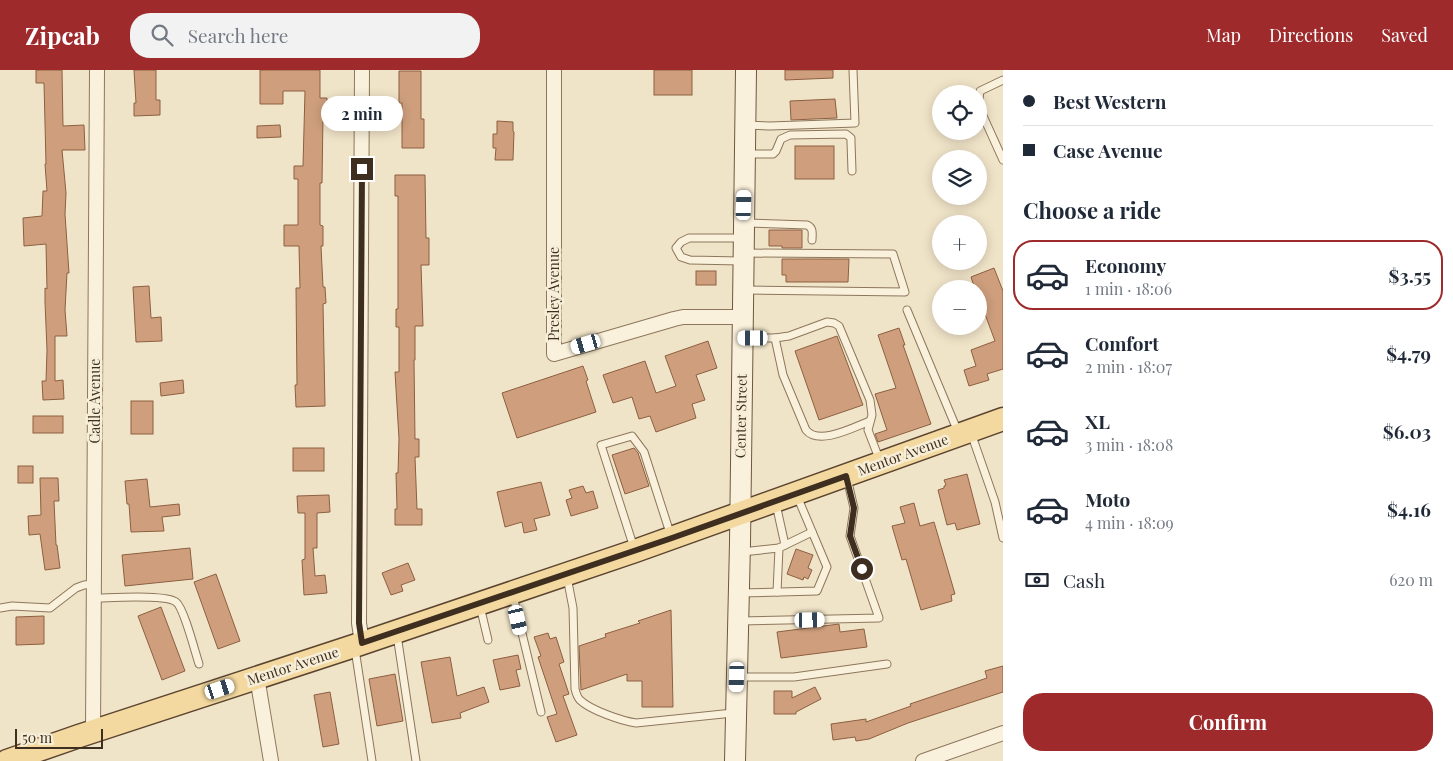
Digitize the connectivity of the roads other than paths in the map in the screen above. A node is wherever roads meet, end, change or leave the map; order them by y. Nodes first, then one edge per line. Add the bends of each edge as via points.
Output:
1 (97, 70) edge
2 (362, 70) edge
3 (554, 70) edge
4 (746, 70) edge
5 (853, 70) edge
6 (1003, 80) edge
7 (987, 88) edge
8 (746, 125) junction
9 (987, 125) edge
10 (745, 154) junction
11 (1003, 160) edge
12 (852, 171) dead end
13 (812, 240) dead end
14 (743, 244) junction
15 (743, 290) junction
16 (906, 310) dead end
17 (742, 317) junction
18 (742, 338) junction
19 (775, 338) junction
20 (1003, 419) edge
21 (870, 421) junction
22 (965, 432) junction
23 (881, 463) junction
24 (846, 476) junction
25 (796, 494) junction
26 (775, 501) junction
27 (739, 514) junction
28 (812, 532) junction
29 (672, 538) junction
30 (1003, 538) edge
31 (782, 547) junction
32 (635, 551) junction
33 (739, 552) junction
34 (566, 574) junction
35 (94, 591) junction
36 (512, 592) junction
37 (778, 592) junction
38 (738, 593) junction
39 (480, 603) junction
40 (0, 608) edge
41 (738, 621) junction
42 (396, 631) junction
43 (488, 640) dead end
44 (358, 644) junction
45 (199, 664) dead end
46 (887, 664) dead end
47 (257, 677) junction
48 (737, 677) junction
49 (541, 712) dead end
50 (736, 713) junction
51 (93, 731) junction
52 (1003, 733) edge
53 (7, 761) edge
54 (271, 761) edge
55 (372, 761) edge
56 (416, 761) edge
57 (735, 761) edge
58 (923, 761) edge

1 - 35 street, Cadle Avenue
2 - 44 street
3 - 17 street, Presley Avenue via 554,354 674,319
4 - 8 main road, Center Street
5 - 8 lane via 855,123
6 - 7 lane
8 - 10 main road, Center Street
9 - 11 lane
10 - 12 lane via 773,154 781,139 790,135 846,134 851,142
10 - 14 main road, Center Street
13 - 14 lane via 812,230 807,225
14 - 14 lane via 688,238 676,248 681,257 690,260
14 - 15 main road, Center Street
14 - 15 lane via 893,254 905,292
15 - 17 main road, Center Street
16 - 22 lane
17 - 18 main road, Center Street
18 - 19 lane
18 - 27 main road, Center Street
19 - 21 lane via 783,375 810,435 825,437
19 - 21 lane via 827,322 839,326 870,400
20 - 22 main road, Mentor Avenue
21 - 23 lane via 868,430
22 - 23 main road, Mentor Avenue
22 - 30 lane via 995,502
23 - 24 main road, Mentor Avenue
24 - 25 main road, Mentor Avenue
24 - 41 lane via 854,508 850,536 879,618
25 - 26 main road, Mentor Avenue
25 - 28 lane
26 - 27 main road, Mentor Avenue
26 - 31 lane
27 - 29 main road, Mentor Avenue
27 - 33 main road, Center Street
28 - 31 lane
28 - 37 lane via 827,567 817,591
29 - 32 main road, Mentor Avenue
29 - 32 lane via 644,452 632,436 601,445
31 - 33 lane
31 - 37 lane
32 - 34 main road, Mentor Avenue
33 - 38 main road, Center Street
34 - 36 main road, Mentor Avenue
34 - 50 lane via 573,608 575,689 578,698 586,705 636,724
35 - 40 lane via 84,585 76,588 50,608
35 - 45 lane via 176,602
35 - 51 street, Cadle Avenue
36 - 39 main road, Mentor Avenue
36 - 49 lane
37 - 38 lane
38 - 41 main road, Center Street
39 - 42 main road, Mentor Avenue
39 - 43 lane
41 - 48 main road, Center Street
42 - 44 main road, Mentor Avenue
42 - 56 lane
44 - 47 main road, Mentor Avenue
44 - 55 lane
46 - 48 lane via 794,677
47 - 51 main road, Mentor Avenue
47 - 54 street
48 - 50 main road, Center Street
50 - 57 main road, Center Street
51 - 53 main road, Mentor Avenue
52 - 58 street

